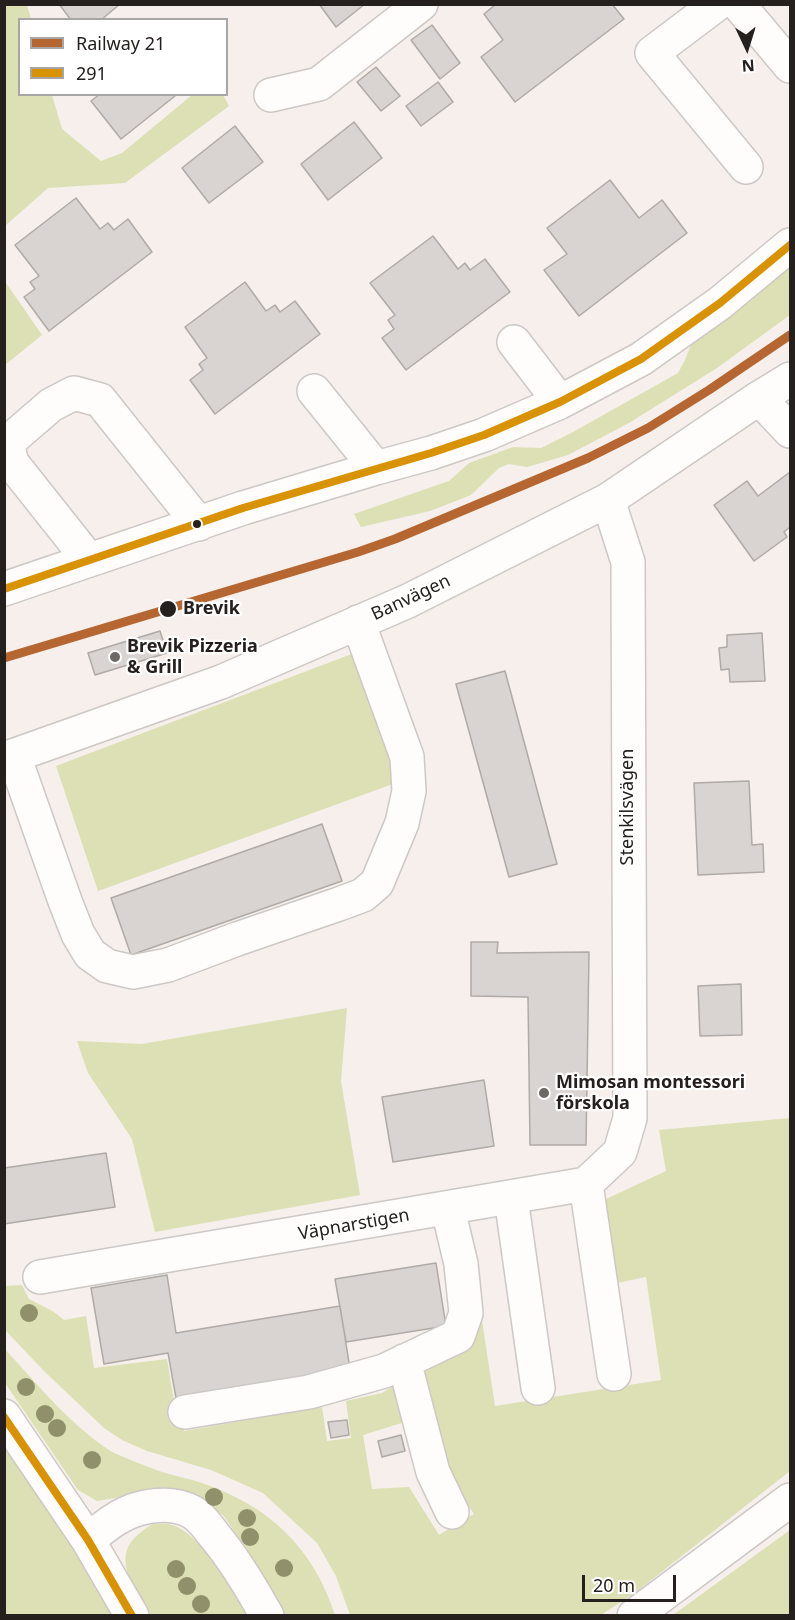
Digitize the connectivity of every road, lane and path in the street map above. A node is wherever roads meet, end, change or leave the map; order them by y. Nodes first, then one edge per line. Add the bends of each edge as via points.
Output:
1 (421, 4) edge
2 (717, 4) edge
3 (738, 4) edge
4 (790, 66) edge
5 (271, 95) dead end
6 (746, 167) dead end
7 (790, 245) edge
8 (514, 342) dead end
9 (790, 379) edge
10 (314, 391) dead end
11 (759, 398) junction
12 (560, 402) junction
13 (790, 431) edge
14 (376, 468) junction
15 (608, 500) junction
16 (199, 524) junction
17 (89, 560) junction
18 (4, 589) edge
19 (358, 622) junction
20 (9, 758) edge
21 (586, 1184) junction
22 (511, 1198) junction
23 (448, 1209) junction
24 (40, 1277) dead end
25 (404, 1361) junction
26 (614, 1374) dead end
27 (538, 1388) dead end
28 (185, 1412) dead end
29 (4, 1416) edge
30 (790, 1500) edge
31 (452, 1512) dead end
32 (88, 1540) junction
33 (132, 1616) edge
34 (267, 1616) edge
35 (634, 1616) edge

1 - 5 street via 319,84
2 - 6 street via 652,53
3 - 4 street
7 - 12 street via 720,303 641,359
8 - 12 street
9 - 11 street, Banvägen
10 - 14 street
11 - 13 street
11 - 15 street, Banvägen
12 - 14 street via 484,435
14 - 16 street
15 - 19 street, Banvägen via 408,601
15 - 21 street, Stenkilsvägen via 628,562 630,1118 620,1152
16 - 17 street
16 - 17 street via 100,400 74,393 51,405 7,443 12,463
17 - 18 street
19 - 20 street, Banvägen via 221,682
19 - 20 street via 407,756 409,791 402,823 377,884 363,895 168,965 133,972 107,966 90,954 78,934
21 - 22 street, Väpnarstigen
21 - 26 street
22 - 23 street, Väpnarstigen
22 - 27 street
23 - 24 street, Väpnarstigen
23 - 25 street via 461,1264 466,1313 458,1336
25 - 28 street via 384,1371 309,1392
25 - 31 street via 433,1472
29 - 32 street
30 - 35 street
32 - 33 street
32 - 34 street via 138,1509 157,1505 192,1512 229,1554

